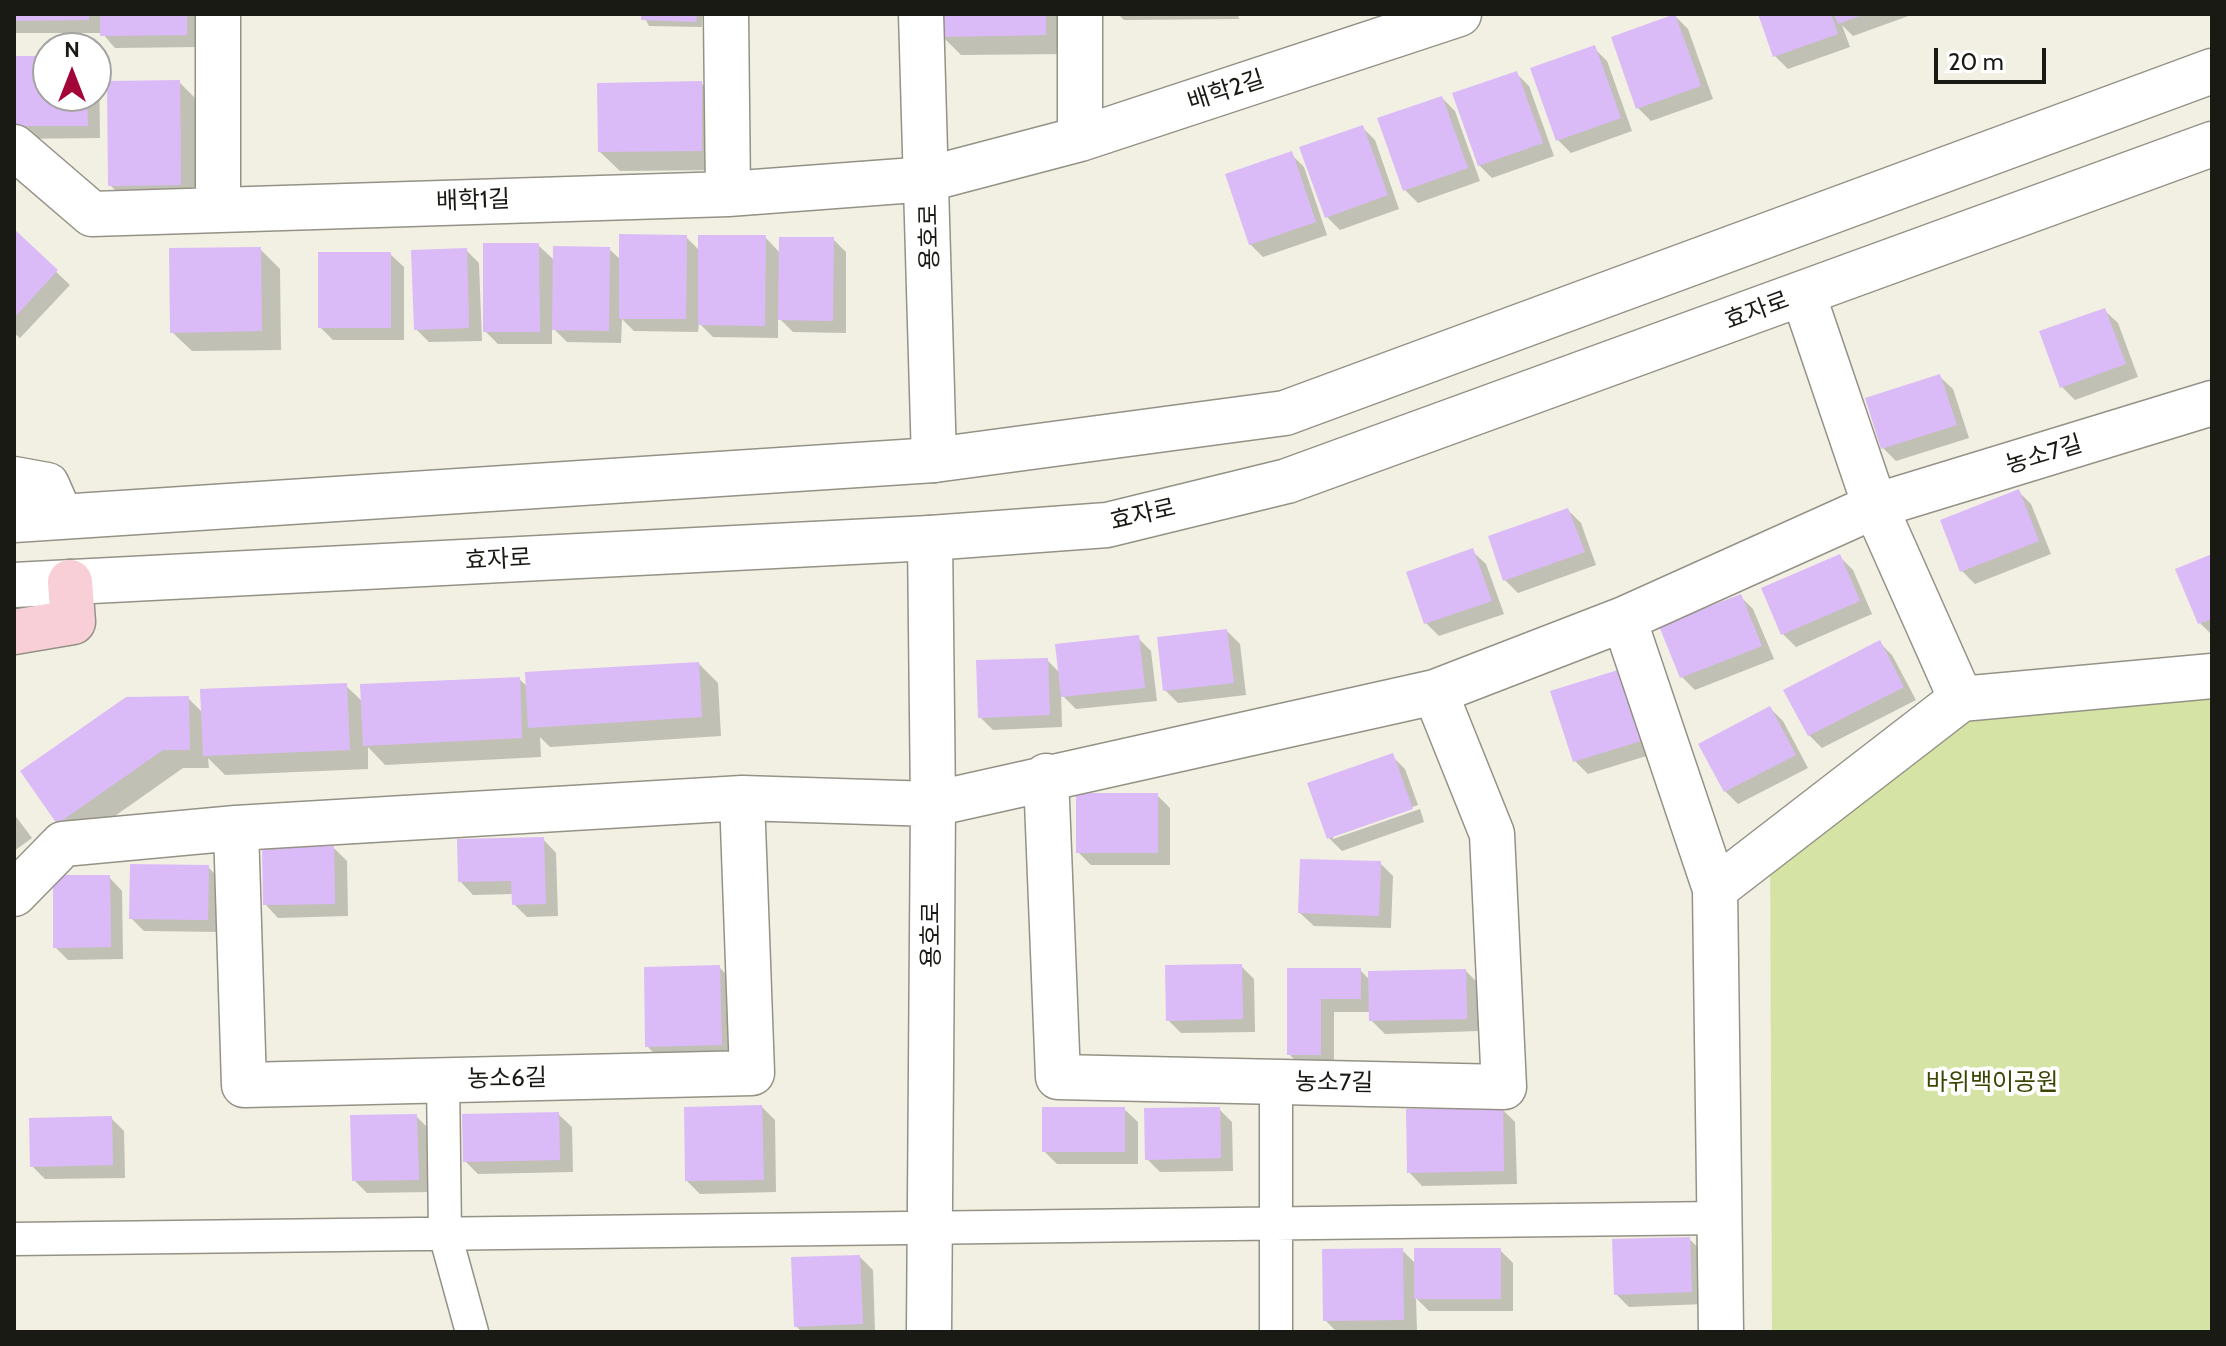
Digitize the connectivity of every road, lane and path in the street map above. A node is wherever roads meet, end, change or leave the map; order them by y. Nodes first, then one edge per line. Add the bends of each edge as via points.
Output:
1 (218, 14) edge
2 (726, 14) edge
3 (921, 14) edge
4 (1080, 14) edge
5 (1459, 14) edge
6 (1373, 28) edge
7 (2212, 71) edge
8 (1080, 139) junction
9 (2212, 144) edge
10 (14, 147) edge
11 (928, 179) junction
12 (728, 194) junction
13 (218, 209) junction
14 (1803, 294) junction
15 (2212, 403) edge
16 (934, 460) junction
17 (14, 479) edge
18 (1875, 506) junction
19 (61, 517) junction
20 (14, 520) edge
21 (930, 538) junction
22 (70, 582) junction
23 (14, 585) edge
24 (1624, 619) junction
25 (14, 632) edge
26 (2212, 676) edge
27 (1435, 692) junction
28 (1961, 699) junction
29 (1046, 776) junction
30 (742, 798) junction
31 (933, 804) junction
32 (236, 828) junction
33 (1715, 889) junction
34 (14, 894) edge
35 (443, 1080) junction
36 (1276, 1082) junction
37 (1721, 1218) junction
38 (1276, 1224) junction
39 (930, 1226) junction
40 (445, 1234) junction
41 (14, 1239) edge
42 (472, 1332) edge
43 (929, 1332) edge
44 (1276, 1332) edge
45 (1721, 1332) edge

1 - 13 street
2 - 12 street
3 - 11 street, 용호로
4 - 8 street
5 - 6 street, 배학2길
6 - 8 street, 배학2길
7 - 16 street via 1285,413
8 - 11 street, 배학2길
9 - 14 street, 효자로
10 - 13 street, 배학1길 via 92,214
11 - 12 street, 배학1길
11 - 16 street, 용호로
12 - 13 street, 배학1길
14 - 18 street
14 - 21 street, 효자로 via 1287,481 1107,525
15 - 18 street, 농소7길
16 - 19 street
17 - 19 street via 47,485
18 - 24 street, 농소7길
18 - 28 street
19 - 20 street
21 - 22 street, 효자로
21 - 31 street, 용호로
22 - 23 street, 효자로
22 - 25 main road via 73,622
24 - 27 street, 농소7길
24 - 33 street
26 - 28 street
27 - 29 street, 농소7길
27 - 36 street, 농소7길 via 1492,834 1504,1087
28 - 33 street
29 - 31 street, 농소7길
29 - 36 street, 농소7길 via 1058,1077
30 - 31 street
30 - 32 street
30 - 35 street, 농소6길 via 752,1073
31 - 39 street, 용호로
32 - 34 street via 63,844
32 - 35 street, 농소6길 via 244,1085
33 - 37 street
35 - 40 street
36 - 38 street
37 - 38 street
37 - 45 street
38 - 39 street
38 - 44 street
39 - 40 street
39 - 43 street, 용호로
40 - 41 street
40 - 42 street

